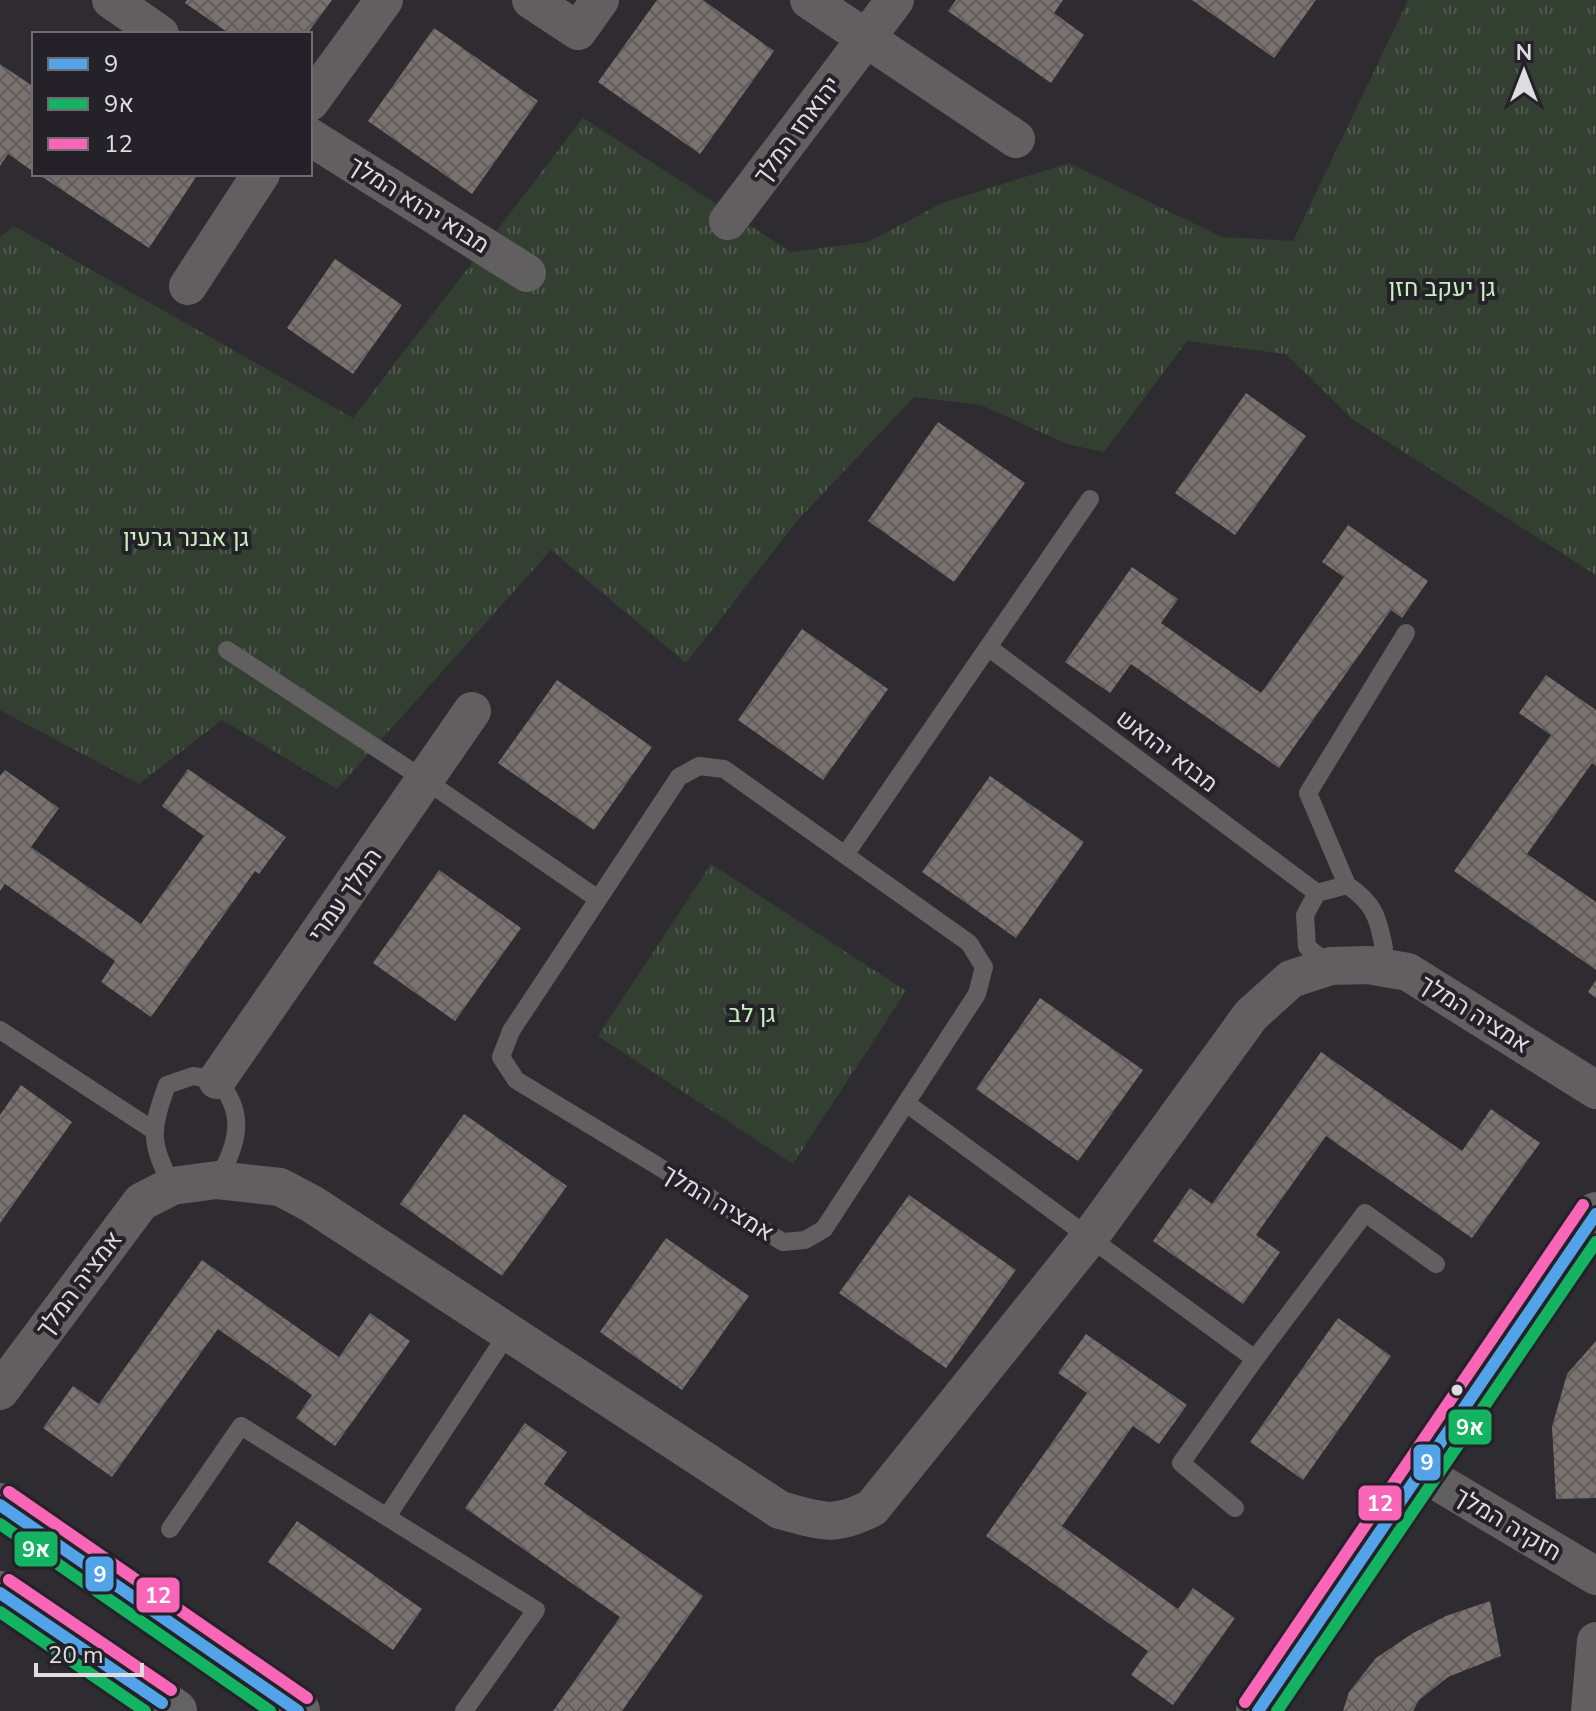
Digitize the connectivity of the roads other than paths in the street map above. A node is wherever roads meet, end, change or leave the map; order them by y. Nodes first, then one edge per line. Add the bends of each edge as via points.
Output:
1 (111, 0) edge
2 (384, 0) edge
3 (531, 0) edge
4 (600, 0) edge
5 (809, 0) edge
6 (895, 0) edge
7 (157, 32) edge
8 (867, 39) junction
9 (312, 99) edge
10 (312, 138) edge
11 (1016, 139) dead end
12 (260, 176) edge
13 (728, 221) dead end
14 (527, 273) dead end
15 (188, 286) dead end
16 (1090, 499) dead end
17 (1406, 633) dead end
18 (988, 647) junction
19 (227, 650) dead end
20 (472, 711) dead end
21 (425, 780) junction
22 (845, 855) junction
23 (1347, 885) junction
24 (1317, 893) junction
25 (598, 899) junction
26 (1368, 965) junction
27 (1331, 966) junction
28 (0, 1030) edge
29 (217, 1080) junction
30 (1596, 1090) edge
31 (906, 1103) junction
32 (153, 1130) junction
33 (217, 1180) junction
34 (172, 1186) junction
35 (1596, 1214) edge
36 (1089, 1238) junction
37 (1436, 1264) dead end
38 (508, 1333) junction
39 (1255, 1359) junction
40 (0, 1391) edge
41 (1421, 1472) junction
42 (0, 1505) edge
43 (1235, 1508) dead end
44 (388, 1515) junction
45 (170, 1529) dead end
46 (1596, 1576) edge
47 (0, 1593) edge
48 (1596, 1641) edge
49 (175, 1711) edge
50 (298, 1711) edge
51 (464, 1711) edge
52 (1258, 1711) edge
53 (1590, 1711) edge

1 - 7 street
2 - 9 street
3 - 4 street via 578,31
5 - 8 street
6 - 8 street, יהואחז המלך
8 - 11 street
8 - 13 street, יהואחז המלך
10 - 14 street, מבוא יהוא המלך
12 - 15 street
16 - 18 lane
17 - 23 lane via 1308,793
18 - 22 lane
18 - 24 lane, מבוא יהואש
19 - 21 lane
20 - 21 street, המלך עמרי
21 - 25 lane
21 - 29 street, המלך עמרי
22 - 25 lane via 724,769 699,766 679,777
22 - 31 lane via 969,943 984,967 977,994
23 - 24 lane
23 - 26 lane via 1364,896 1378,918 1384,948
24 - 27 lane via 1305,915 1307,947
25 - 31 lane, אמציה המלך via 511,1031 501,1057 516,1080 783,1242 805,1240 824,1229
26 - 27 street, אמציה המלך
26 - 30 street, אמציה המלך via 1408,972
27 - 36 street, אמציה המלך via 1291,979 1251,1015
28 - 32 lane
29 - 32 lane via 193,1076 167,1085
29 - 33 lane via 229,1093 237,1119 232,1154
31 - 36 lane
32 - 34 lane via 156,1152
33 - 34 street, אמציה המלך
33 - 38 street, אמציה המלך via 280,1187
34 - 40 street, אמציה המלך via 141,1202
35 - 41 street
36 - 38 street, אמציה המלך via 872,1508 847,1521 821,1521 780,1510
36 - 39 lane
37 - 39 lane via 1365,1213
38 - 44 lane
39 - 43 lane via 1181,1463
41 - 46 street, חזקיה המלך
41 - 52 street
42 - 50 street
44 - 45 lane via 241,1426
44 - 51 lane via 536,1610
47 - 49 street
48 - 53 street

